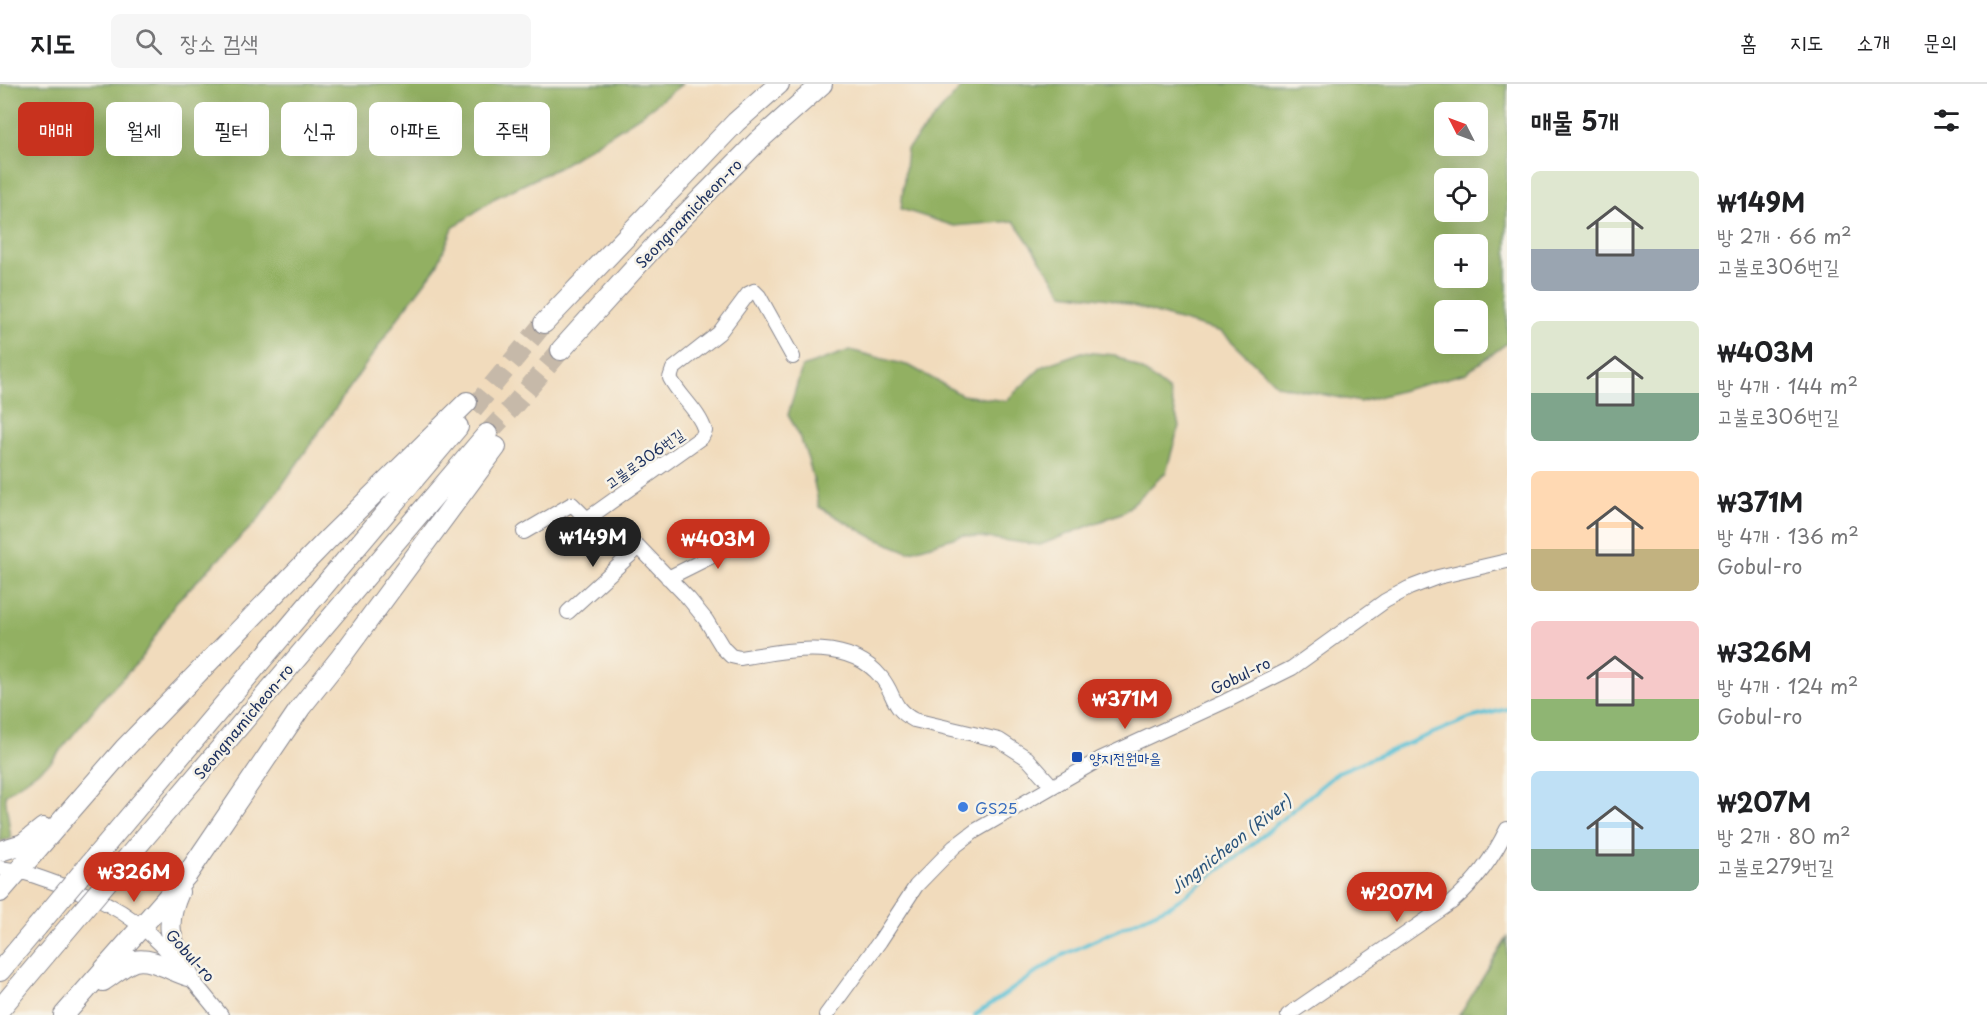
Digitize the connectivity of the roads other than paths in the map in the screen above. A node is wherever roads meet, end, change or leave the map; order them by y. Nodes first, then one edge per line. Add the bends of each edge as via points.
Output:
1 (779, 84) edge
2 (822, 84) edge
3 (544, 323) tunnel mouth
4 (561, 350) tunnel mouth
5 (793, 357) dead end
6 (587, 519) junction
7 (524, 532) dead end
8 (754, 535) dead end
9 (639, 547) junction
10 (1507, 561) edge
11 (668, 578) junction
12 (568, 612) dead end
13 (1053, 786) junction
14 (74, 805) junction
15 (1507, 829) edge
16 (0, 851) edge
17 (9, 869) edge
18 (187, 875) junction
19 (0, 892) edge
20 (142, 927) junction
21 (0, 971) edge
22 (189, 976) junction
23 (83, 994) junction
24 (0, 1009) edge
25 (64, 1015) edge
26 (221, 1015) edge
27 (826, 1015) edge
28 (1288, 1015) edge

1 - 3 highway, Seongnamicheon-ro via 736,122
2 - 4 highway, Seongnamicheon-ro via 757,142 661,239
5 - 6 street, 고불로306번길 via 759,296 754,291 748,294 719,333 673,369 670,378 703,422 702,437
6 - 7 street via 572,504
6 - 9 street
8 - 11 street
9 - 11 street
9 - 12 street
10 - 13 street, Gobul-ro via 1409,588 1292,668 1102,758
11 - 13 street via 689,599 731,656 807,648 854,657 881,677 903,714 999,740 1027,758
13 - 27 street, Gobul-ro via 975,831 933,866
14 - 16 highway via 23,844
14 - 17 highway
14 - 21 highway, Seongnamicheon-ro, bridge via 296,572 470,406
15 - 28 street via 1497,849 1452,902
17 - 19 highway
17 - 20 street, Gobul-ro via 83,893
18 - 20 highway
18 - 22 highway via 169,921
18 - 24 highway, Seongnamicheon-ro, bridge via 301,707 341,657 492,440
20 - 22 street, Gobul-ro
20 - 23 highway
22 - 23 highway via 151,962 134,961
22 - 26 street, Gobul-ro
23 - 25 highway

